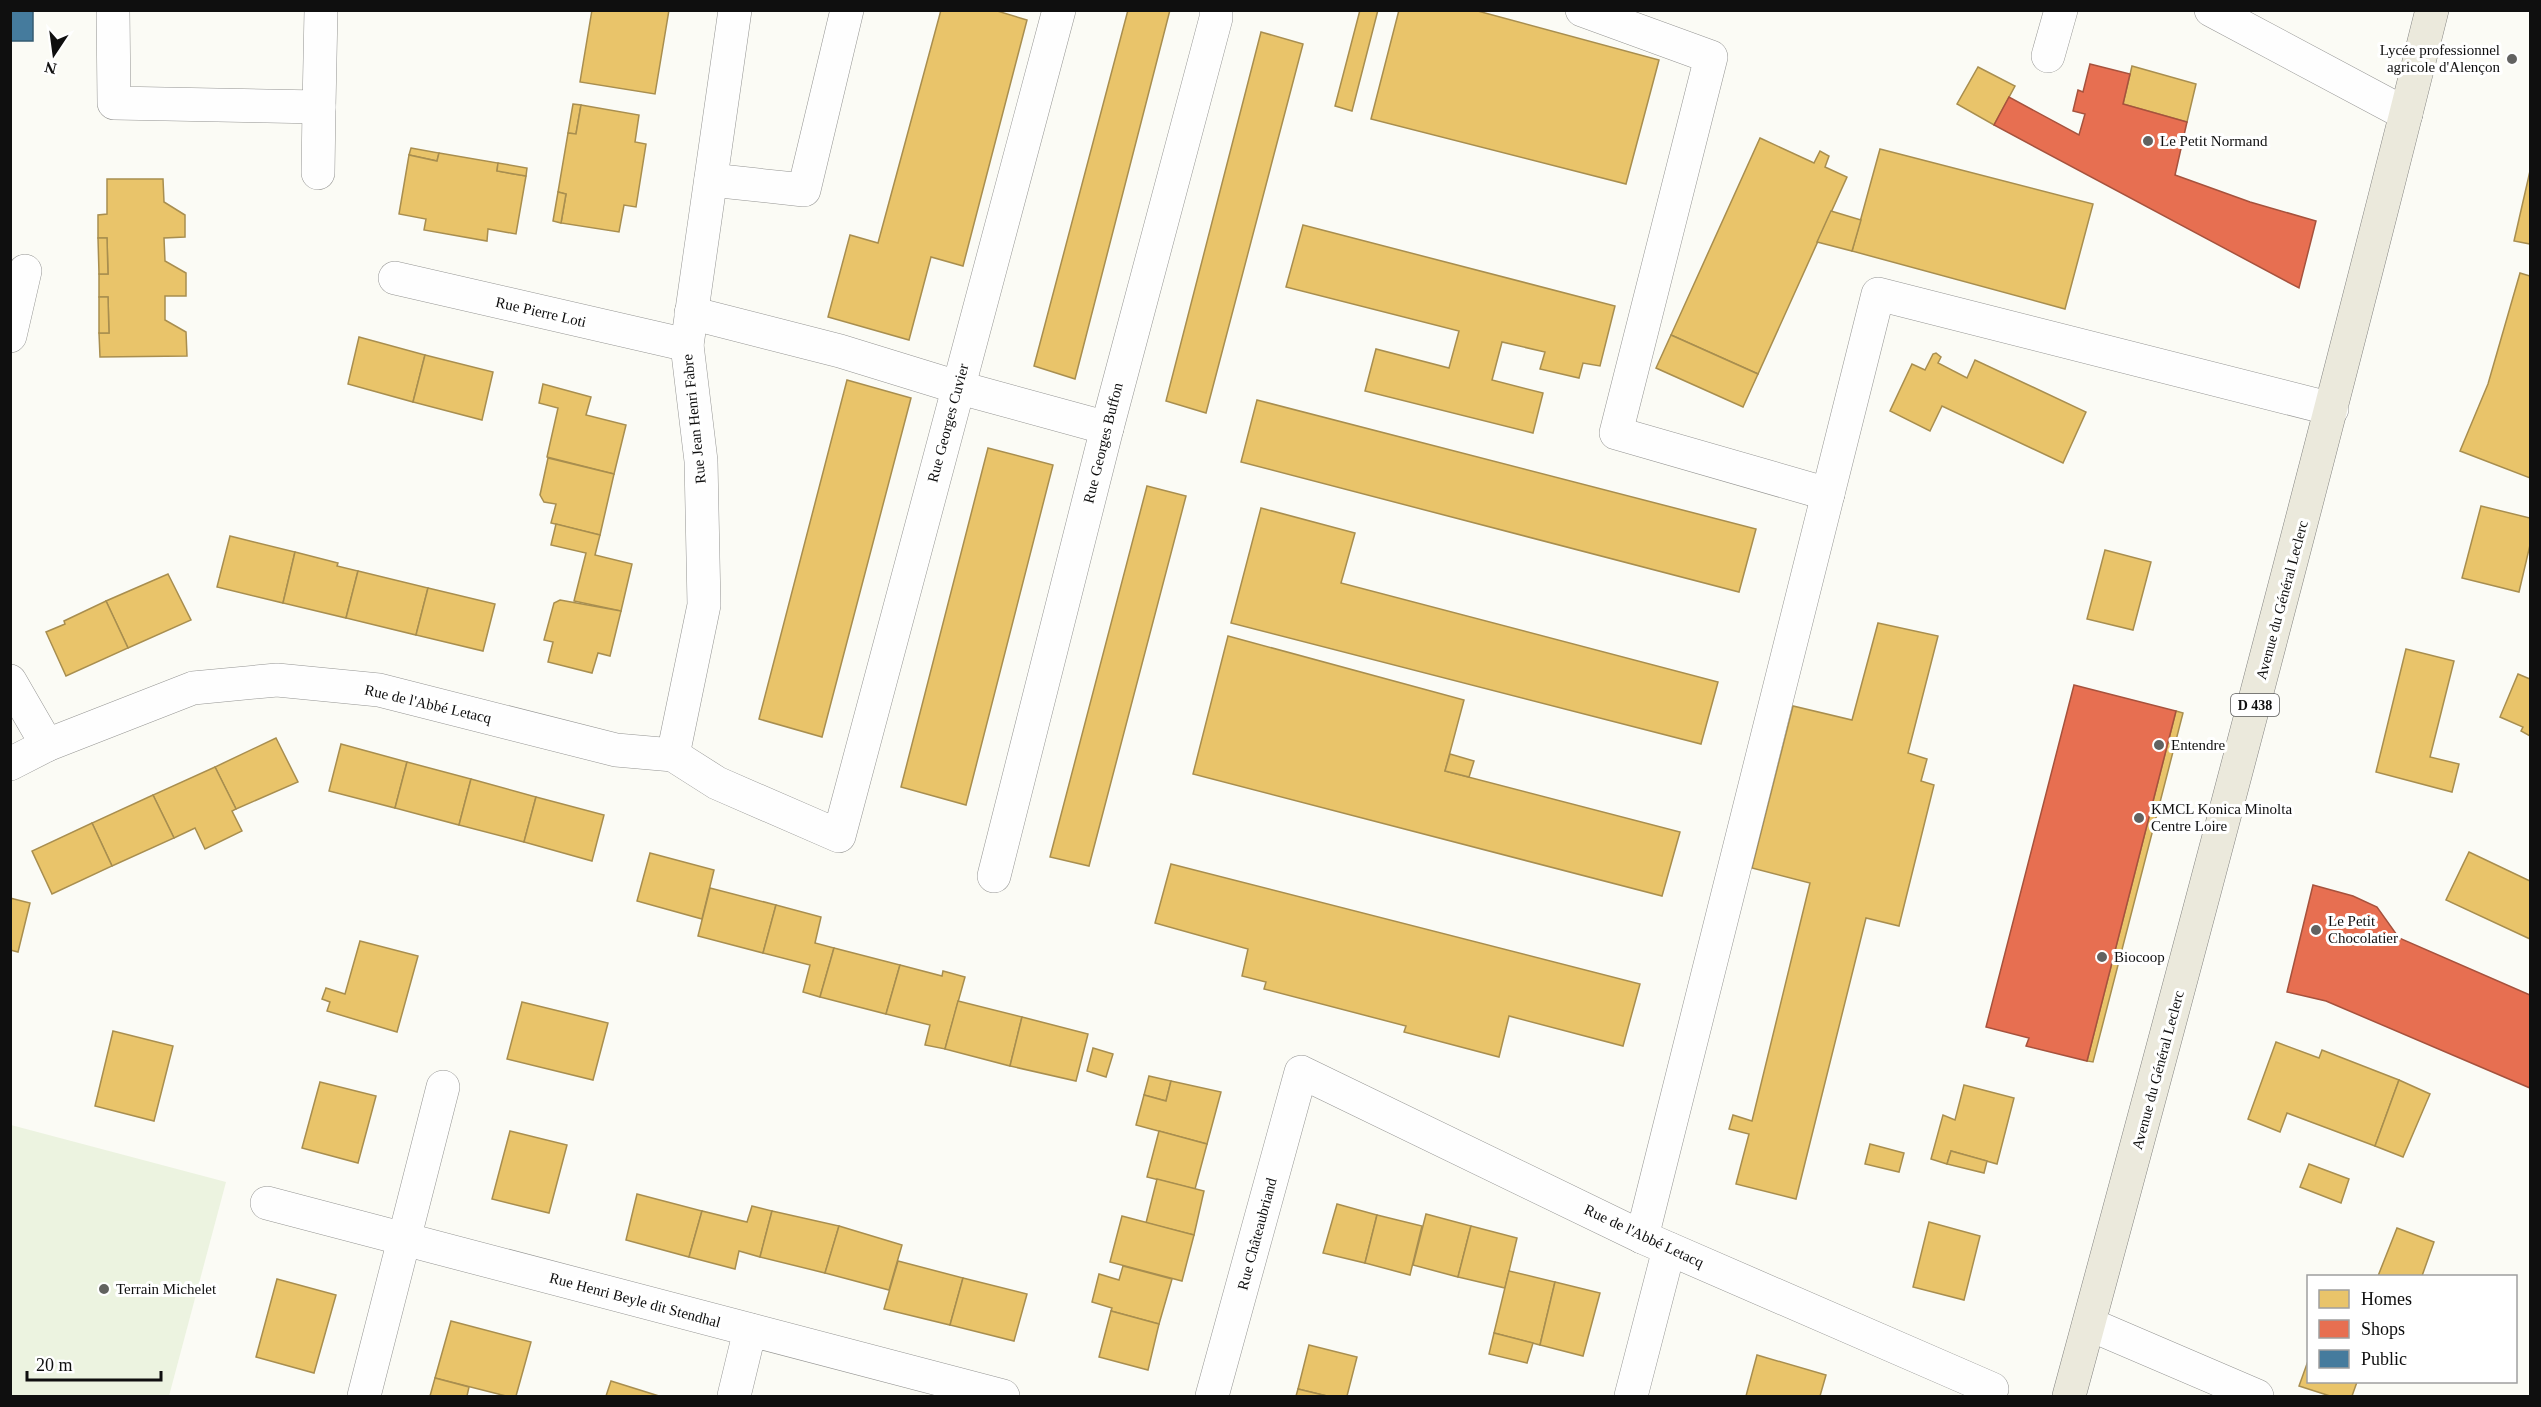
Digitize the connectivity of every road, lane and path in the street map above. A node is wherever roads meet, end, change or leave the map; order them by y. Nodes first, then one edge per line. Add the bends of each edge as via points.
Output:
1 (114, 10) edge
2 (321, 10) edge
3 (735, 10) edge
4 (847, 10) edge
5 (1059, 10) edge
6 (1216, 10) edge
7 (1582, 10) edge
8 (2061, 10) edge
9 (2211, 10) edge
10 (2432, 10) edge
11 (2048, 56) dead end
12 (319, 107) junction
13 (2406, 114) junction
14 (318, 173) dead end
15 (711, 180) junction
16 (25, 271) dead end
17 (395, 278) dead end
18 (691, 313) junction
19 (10, 336) edge
20 (687, 345) junction
21 (957, 387) junction
22 (2332, 409) junction
23 (1107, 428) junction
24 (1828, 494) junction
25 (10, 681) edge
26 (47, 745) junction
27 (673, 755) junction
28 (10, 764) edge
29 (839, 836) joint
30 (993, 876) dead end
31 (1301, 1072) joint
32 (443, 1087) dead end
33 (267, 1203) dead end
34 (403, 1239) junction
35 (1655, 1243) junction
36 (2089, 1324) junction
37 (750, 1330) junction
38 (1992, 1389) dead end
39 (364, 1396) edge
40 (734, 1396) edge
41 (1003, 1396) edge
42 (1212, 1396) edge
43 (1631, 1396) edge
44 (2069, 1396) edge
45 (2257, 1396) edge

1 - 12 street via 114,104
2 - 12 street
3 - 15 street, Rue Jean Henri Fabre
4 - 15 street via 804,190
5 - 21 street, Rue Georges Cuvier
6 - 23 street, Rue Georges Buffon
7 - 24 street via 1711,57 1616,433
8 - 11 street
9 - 13 street
10 - 13 main road, Avenue du Général Leclerc / D 438
12 - 14 street
13 - 22 main road, Avenue du Général Leclerc / D 438
15 - 18 street, Rue Jean Henri Fabre
16 - 19 street
17 - 20 street, Rue Pierre Loti
18 - 20 street, Rue Jean Henri Fabre
18 - 21 street via 840,351
20 - 27 street, Rue Jean Henri Fabre via 701,461 704,605
21 - 23 street
21 - 29 street, Rue Georges Cuvier
22 - 24 street via 1878,294
22 - 36 main road, Avenue du Général Leclerc / D 438
23 - 30 street, Rue Georges Buffon
24 - 35 street
25 - 26 street
26 - 27 street, Rue de l'Abbé Letacq via 193,688 277,680 379,690 616,750
26 - 28 street, Rue de l'Abbé Letacq
27 - 29 street, Rue de l'Abbé Letacq via 717,783
31 - 35 street, Rue de l'Abbé Letacq
31 - 42 street, Rue Châteaubriand
32 - 34 street
33 - 34 street, Rue Henri Beyle dit Stendhal
34 - 37 street, Rue Henri Beyle dit Stendhal
34 - 39 street
35 - 38 street, Rue de l'Abbé Letacq
35 - 43 street
36 - 44 main road, Avenue du Général Leclerc / D 438
36 - 45 street
37 - 40 street
37 - 41 street, Rue Henri Beyle dit Stendhal

